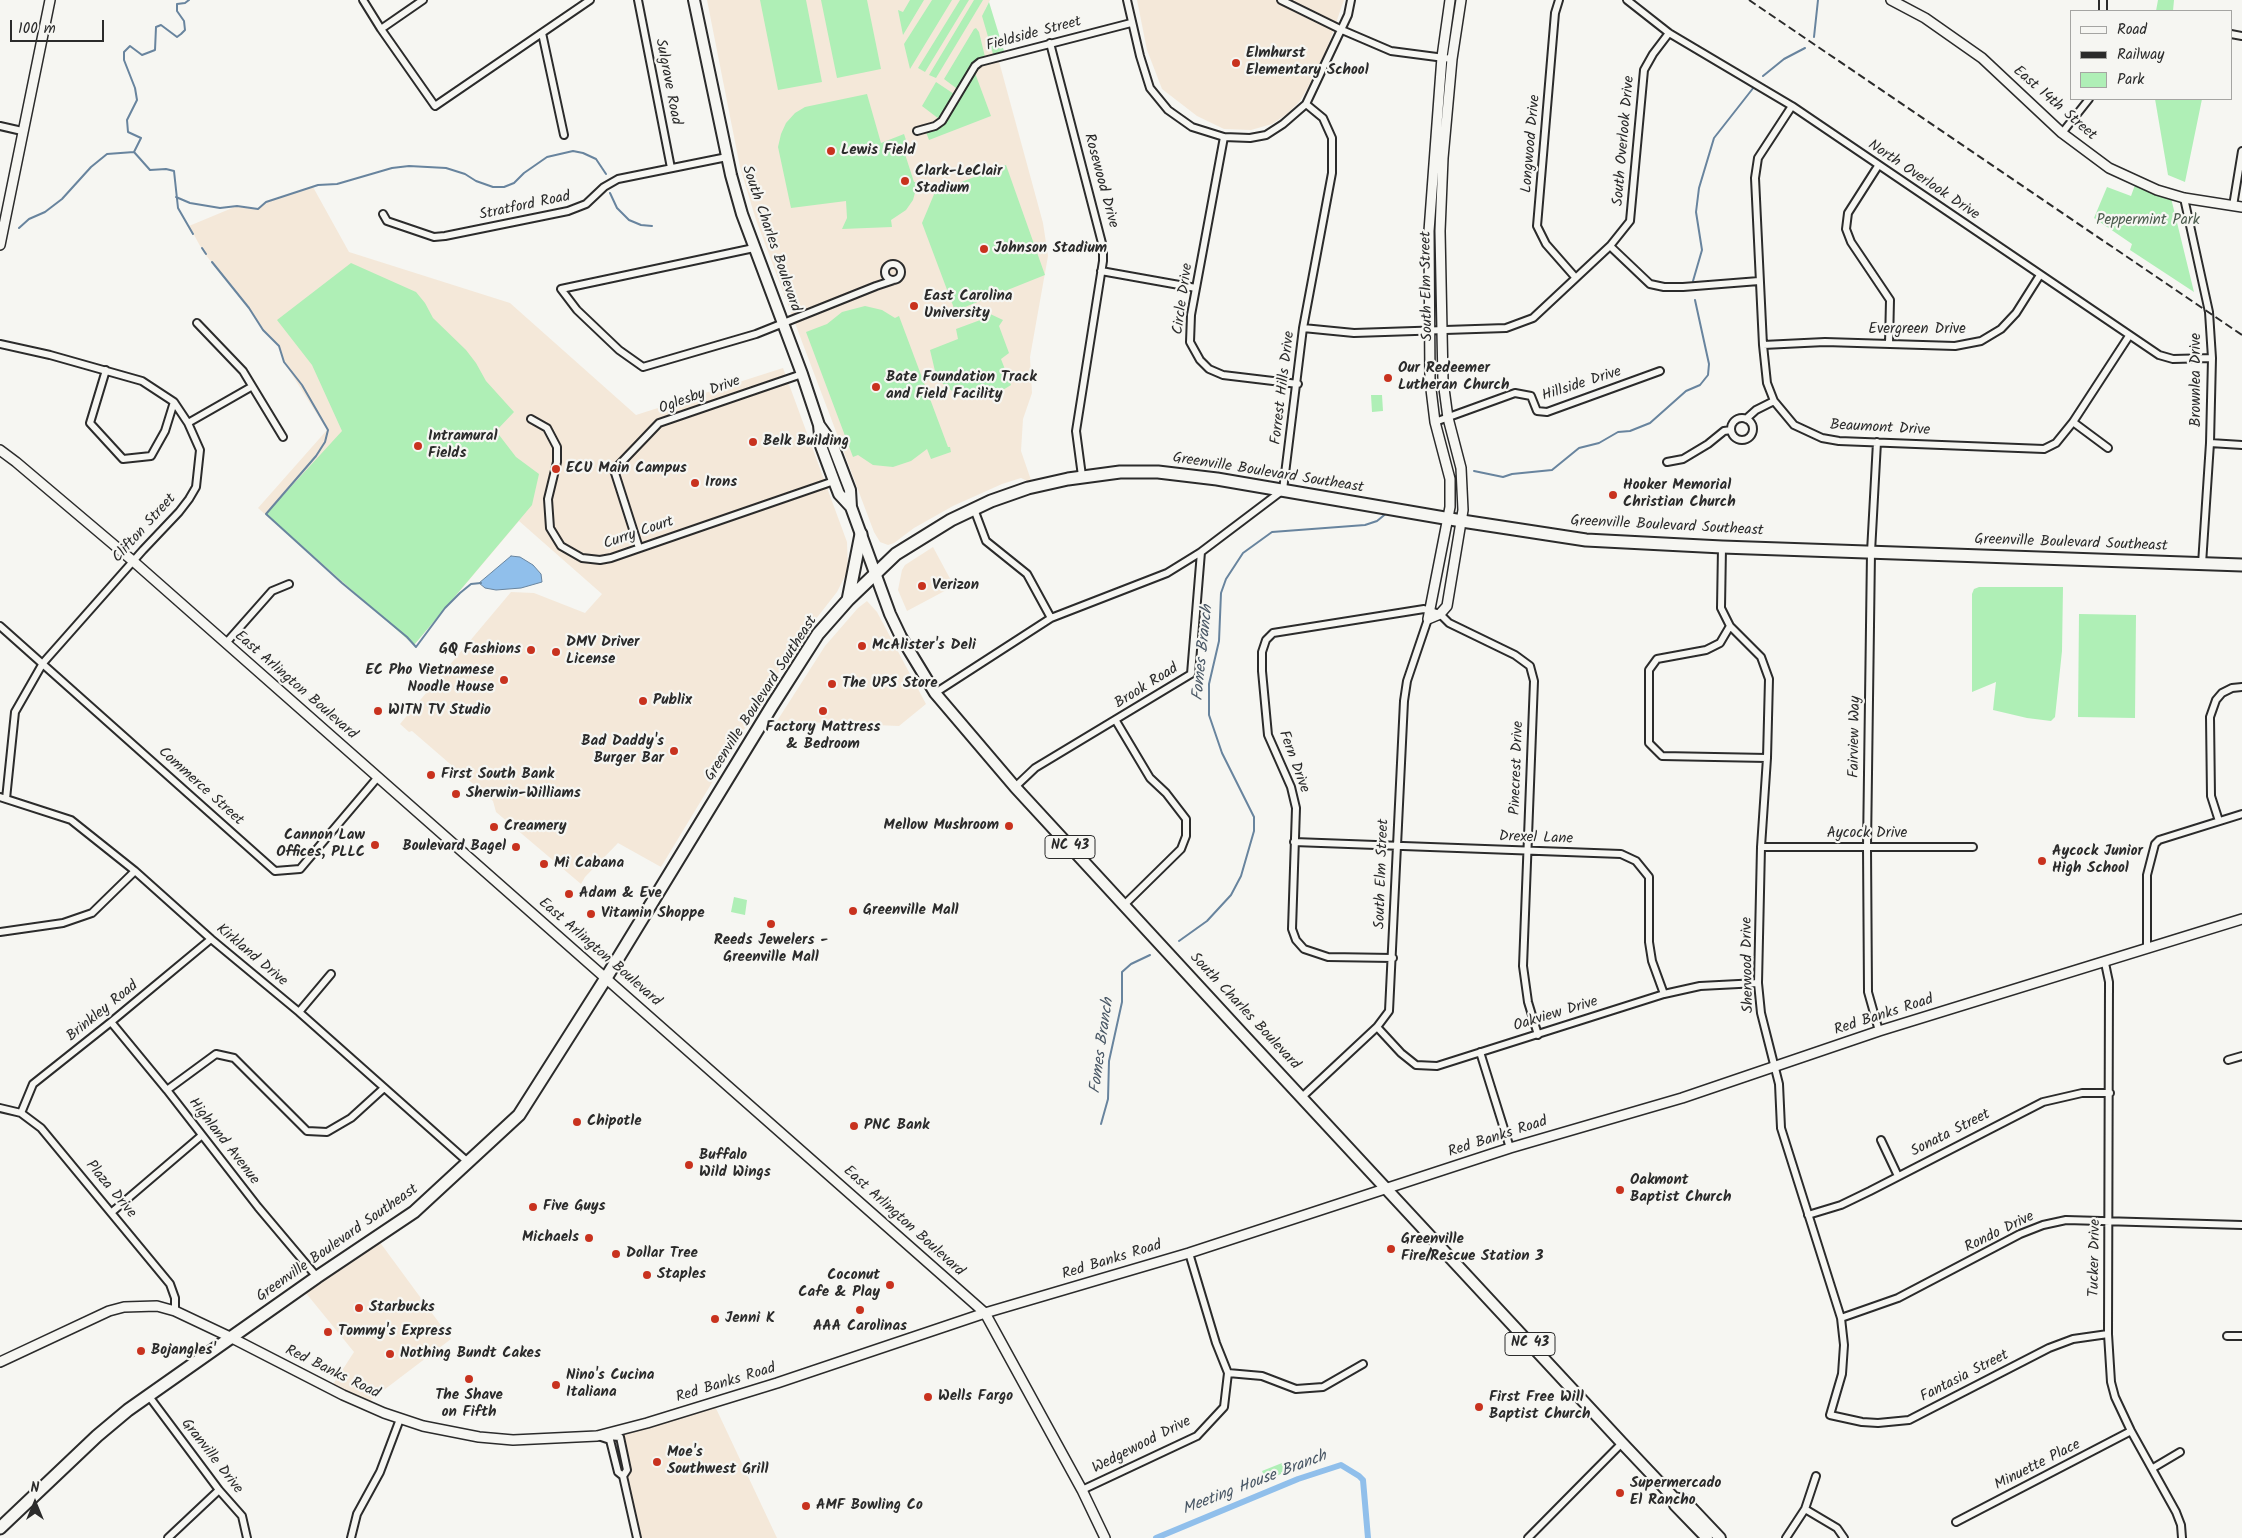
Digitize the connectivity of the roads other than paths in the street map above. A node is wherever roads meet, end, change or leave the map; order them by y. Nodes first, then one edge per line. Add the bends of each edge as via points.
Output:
1 (50, 0) edge
2 (363, 0) edge
3 (423, 0) edge
4 (590, 0) edge
5 (638, 0) edge
6 (694, 0) edge
7 (1127, 0) edge
8 (1281, 0) edge
9 (1351, 0) edge
10 (1450, 0) edge
11 (1461, 0) edge
12 (1559, 0) edge
13 (1628, 0) edge
14 (1891, 0) edge
15 (1131, 23) junction
16 (380, 29) junction
17 (1342, 30) junction
18 (542, 33) junction
19 (1670, 33) junction
20 (1050, 43) junction
21 (1442, 57) junction
22 (1452, 59) junction
23 (2088, 100) edge
24 (1306, 104) junction
25 (1792, 106) junction
26 (0, 126) edge
27 (22, 131) junction
28 (917, 131) dead end
29 (2062, 133) junction
30 (564, 134) dead end
31 (1224, 137) junction
32 (2242, 151) edge
33 (727, 157) junction
34 (1433, 157) junction
35 (1443, 158) junction
36 (1878, 166) junction
37 (671, 168) junction
38 (2184, 198) junction
39 (2237, 206) edge
40 (383, 214) dead end
41 (1428, 231) junction
42 (1440, 231) junction
43 (0, 244) edge
44 (1610, 246) junction
45 (754, 248) junction
46 (1101, 271) junction
47 (885, 272) junction
48 (2040, 276) junction
49 (1575, 277) junction
50 (894, 280) junction
51 (1759, 281) junction
52 (876, 286) junction
53 (1196, 288) junction
54 (196, 323) dead end
55 (782, 324) junction
56 (1303, 328) junction
57 (1430, 330) junction
58 (1442, 330) junction
59 (2129, 336) junction
60 (0, 344) edge
61 (1763, 344) junction
62 (1889, 344) junction
63 (2212, 358) junction
64 (106, 370) junction
65 (1660, 371) dead end
66 (802, 374) junction
67 (1298, 384) junction
68 (251, 387) junction
69 (1774, 401) junction
70 (174, 402) junction
71 (1448, 418) junction
72 (531, 419) dead end
73 (1746, 419) junction
74 (1435, 422) junction
75 (2073, 422) junction
76 (188, 423) junction
77 (819, 426) junction
78 (1731, 430) junction
79 (283, 437) dead end
80 (1877, 442) junction
81 (2210, 443) junction
82 (2242, 445) edge
83 (2108, 448) dead end
84 (0, 450) edge
85 (1667, 462) dead end
86 (1082, 476) junction
87 (1450, 479) junction
88 (1463, 479) junction
89 (834, 481) junction
90 (1283, 490) junction
91 (851, 507) junction
92 (974, 509) junction
93 (1448, 518) junction
94 (1462, 521) junction
95 (861, 534) junction
96 (1722, 547) junction
97 (639, 548) junction
98 (1201, 552) junction
99 (1871, 552) junction
100 (133, 561) junction
101 (2202, 564) junction
102 (2242, 565) edge
103 (1439, 570) junction
104 (875, 572) junction
105 (1453, 573) junction
106 (289, 584) dead end
107 (848, 600) junction
108 (1429, 614) junction
109 (1440, 614) junction
110 (1051, 618) junction
111 (0, 626) edge
112 (1730, 626) junction
113 (226, 644) junction
114 (43, 663) junction
115 (2242, 688) edge
116 (934, 693) junction
117 (1116, 721) junction
118 (1767, 758) junction
119 (378, 777) junction
120 (1015, 787) junction
121 (3, 798) edge
122 (2242, 814) edge
123 (2219, 821) junction
124 (1294, 842) junction
125 (1398, 846) junction
126 (1761, 847) junction
127 (1867, 847) junction
128 (1972, 847) dead end
129 (1527, 851) junction
130 (135, 871) junction
131 (1123, 906) junction
132 (2242, 919) edge
133 (0, 932) edge
134 (211, 938) junction
135 (2147, 949) junction
136 (1393, 958) junction
137 (2105, 963) junction
138 (331, 974) dead end
139 (606, 978) junction
140 (1758, 983) junction
141 (1664, 994) junction
142 (299, 1012) junction
143 (111, 1022) junction
144 (1377, 1027) junction
145 (1879, 1031) junction
146 (1538, 1035) junction
147 (1480, 1052) junction
148 (2242, 1056) edge
149 (2228, 1060) dead end
150 (1776, 1067) junction
151 (384, 1088) junction
152 (168, 1090) junction
153 (2110, 1093) junction
154 (1302, 1097) junction
155 (0, 1108) edge
156 (21, 1113) junction
157 (201, 1136) junction
158 (1881, 1140) dead end
159 (1510, 1148) junction
160 (469, 1163) junction
161 (1898, 1176) junction
162 (1387, 1189) junction
163 (112, 1212) junction
164 (1808, 1215) junction
165 (2109, 1221) junction
166 (2242, 1225) edge
167 (1189, 1253) junction
168 (316, 1277) junction
169 (175, 1311) junction
170 (985, 1314) junction
171 (1841, 1318) junction
172 (2108, 1334) junction
173 (2227, 1336) dead end
174 (2242, 1336) edge
175 (230, 1337) junction
176 (0, 1362) edge
177 (1363, 1364) dead end
178 (1228, 1374) junction
179 (148, 1395) junction
180 (1830, 1415) joint
181 (400, 1419) junction
182 (2131, 1431) junction
183 (597, 1436) junction
184 (1622, 1443) junction
185 (2180, 1452) dead end
186 (2153, 1468) junction
187 (623, 1476) junction
188 (1816, 1476) dead end
189 (219, 1490) junction
190 (1082, 1490) junction
191 (1676, 1502) junction
192 (1805, 1509) junction
193 (1956, 1522) dead end
194 (0, 1528) edge
195 (168, 1538) edge
196 (247, 1538) edge
197 (351, 1538) edge
198 (637, 1538) edge
199 (1104, 1538) edge
200 (1528, 1538) edge
201 (1708, 1538) edge
202 (1720, 1538) edge
203 (1786, 1538) edge
204 (1844, 1538) edge
205 (2182, 1538) edge

1 - 27 street
2 - 16 street
3 - 16 street
4 - 18 street
5 - 37 street, Sulgrave Road
6 - 33 main road, South Charles Boulevard
7 - 15 street
8 - 17 street
9 - 17 street
10 - 21 street, South Elm Street
11 - 22 street, South Elm Street
12 - 49 street, Longwood Drive via 1555,13 1537,226 1546,244
13 - 19 street, North Overlook Drive
14 - 29 street, East 14th Street via 1925,18 1982,58
15 - 20 street, Fieldside Street
15 - 31 street via 1150,88 1168,110 1192,127
16 - 18 street via 435,106
17 - 21 street via 1391,51
17 - 24 street
18 - 30 street
19 - 25 street, North Overlook Drive
19 - 44 street, South Overlook Drive via 1644,70 1630,221
20 - 28 street, Fieldside Street via 980,62 942,121
20 - 46 street, Rosewood Drive via 1101,235
21 - 22 street
21 - 34 street, South Elm Street
22 - 35 street, South Elm Street
23 - 29 street
24 - 31 street via 1266,136
24 - 56 street, Forrest Hills Drive via 1322,118 1332,138 1332,164
25 - 36 street, North Overlook Drive
25 - 51 street, Beaumont Drive via 1764,147 1755,168
26 - 27 street
27 - 43 street
29 - 38 street, East 14th Street via 2108,168
31 - 53 street, Circle Drive
32 - 39 street
33 - 37 street, Stratford Road
33 - 45 main road, South Charles Boulevard
34 - 35 street
34 - 41 street, South Elm Street
35 - 42 street, South Elm Street
36 - 48 street, North Overlook Drive
36 - 62 street via 1848,213 1846,229 1851,242 1890,300
37 - 40 street, Stratford Road via 618,179 586,204 568,212 445,236 434,237 387,221
38 - 39 street, East 14th Street
38 - 63 street, Brownlea Drive via 2209,312
41 - 42 street
41 - 57 street, South Elm Street
42 - 58 street, South Elm Street
44 - 49 street, South Overlook Drive
44 - 51 street via 1650,284 1664,287
45 - 55 main road, South Charles Boulevard
45 - 55 street via 561,289 577,310 618,350 643,367
46 - 53 street
46 - 86 street, Rosewood Drive via 1076,431
47 - 50 street via 889,279
47 - 50 street via 889,264 899,265 902,273
47 - 52 street
48 - 59 street, North Overlook Drive
48 - 62 street, Evergreen Drive via 2016,313 2001,329 1981,341 1955,346
49 - 58 street, South Overlook Drive via 1533,318 1506,328
50 - 52 street
51 - 61 street, Beaumont Drive
52 - 55 street
53 - 67 street, Circle Drive via 1189,328 1190,342 1209,369 1223,375
54 - 68 street via 243,371
55 - 66 main road, South Charles Boulevard
56 - 57 street, South Overlook Drive via 1354,332
56 - 67 street, Forrest Hills Drive
57 - 58 street, South Overlook Drive
57 - 74 street, South Elm Street via 1430,381
58 - 71 street, South Elm Street
59 - 63 street, North Overlook Drive via 2159,355 2173,359
59 - 75 street, Beaumont Drive
60 - 64 street, Clifton Street
61 - 62 street, Evergreen Drive
61 - 69 street, Beaumont Drive via 1767,383
63 - 81 street, Brownlea Drive
64 - 70 street, Clifton Street via 142,381
64 - 70 street via 90,423 123,459 151,456 165,432
65 - 71 street, Hillside Drive via 1547,412 1537,411 1531,396 1515,393
66 - 77 main road, South Charles Boulevard
66 - 97 street, Oglesby Drive via 659,422 614,470
67 - 90 street, Forrest Hills Drive
68 - 76 street
68 - 79 street
69 - 73 street
69 - 80 street, Beaumont Drive via 1786,418 1808,433 1839,441
70 - 76 street, Clifton Street
71 - 74 street, Hillside Drive
71 - 88 street, South Elm Street
72 - 97 street, Curry Court via 547,428 557,447 547,510 550,528 561,546 582,558 600,560
73 - 78 street via 1736,420
73 - 78 street via 1753,427 1750,437 1740,440
74 - 87 street, South Elm Street
75 - 80 street, Beaumont Drive via 2056,443 2044,449
75 - 83 street
76 - 100 street, Clifton Street via 200,450 196,487 179,512
77 - 89 main road, South Charles Boulevard via 821,446
77 - 91 main road, South Charles Boulevard via 832,443 850,490
78 - 85 street via 1724,430 1683,459
80 - 99 street, Fairview Way
81 - 82 street
81 - 101 street, Brownlea Drive
84 - 100 street, East Arlington Boulevard
86 - 90 highway, Greenville Boulevard Southeast via 1120,472 1175,473
86 - 92 highway, Greenville Boulevard Southeast via 1028,488
87 - 88 street
87 - 93 street, South Elm Street
88 - 94 street, South Elm Street
89 - 91 main road, South Charles Boulevard via 839,494
89 - 97 street, Curry Court
90 - 93 highway, Greenville Boulevard Southeast
90 - 98 street
91 - 95 main road, South Charles Boulevard
92 - 104 highway, Greenville Boulevard Southeast via 919,538
92 - 110 street via 986,541 1027,574
93 - 94 highway, Greenville Boulevard Southeast
93 - 103 street, South Elm Street
94 - 96 highway, Greenville Boulevard Southeast via 1586,540
94 - 105 street, South Elm Street
95 - 104 main road, South Charles Boulevard
95 - 107 highway
96 - 99 highway, Greenville Boulevard Southeast
96 - 112 street, Sherwood Drive via 1721,608
98 - 110 street via 1167,572
98 - 117 street, Brook Road via 1191,674
99 - 101 highway, Greenville Boulevard Southeast
99 - 127 street, Fairview Way
100 - 113 street, East Arlington Boulevard
100 - 114 street, Clifton Street
101 - 102 highway, Greenville Boulevard Southeast
103 - 105 street
103 - 108 street, South Elm Street
104 - 107 highway, Greenville Boulevard Southeast
104 - 116 main road, South Charles Boulevard / NC 43 via 901,637
105 - 109 street, South Elm Street via 1447,606
106 - 113 street via 272,591
107 - 139 highway, Greenville Boulevard Southeast via 806,652
108 - 109 street
108 - 124 street, Fern Drive via 1424,609 1273,633 1266,640 1262,671 1268,735 1291,786 1296,808
108 - 125 street, South Elm Street via 1407,681
109 - 129 street, Pinecrest Drive via 1449,623 1530,666 1534,681
110 - 116 street
111 - 114 street, Commerce Street
112 - 118 street, Sherwood Drive via 1761,657 1768,679
112 - 118 street via 1720,643 1706,650 1656,659 1649,670 1649,744 1662,756
113 - 119 street, East Arlington Boulevard
114 - 119 street, Commerce Street via 275,871 300,869
114 - 121 street, Clifton Street via 15,712
115 - 123 street via 2222,693 2210,717 2212,796
116 - 120 main road, South Charles Boulevard / NC 43
117 - 120 street, Brook Road via 1036,768
117 - 131 street via 1150,778 1186,819 1186,836 1181,848
118 - 126 street, Sherwood Drive
119 - 139 street, East Arlington Boulevard
120 - 131 main road, South Charles Boulevard / NC 43
121 - 130 street, Kirkland Drive via 72,820
122 - 123 street
123 - 135 street via 2155,844 2147,875
124 - 125 street, Drexel Lane
124 - 136 street, Fern Drive via 1292,929 1300,945 1328,957
125 - 129 street, Drexel Lane
125 - 136 street, South Elm Street
126 - 127 street, Aycock Drive
126 - 140 street, Sherwood Drive
127 - 128 street, Aycock Drive
127 - 145 street, Fairview Way via 1868,992
129 - 141 street, Drexel Lane via 1621,854 1636,861 1649,877 1649,942
129 - 146 street, Pinecrest Drive via 1523,966 1528,1002
130 - 133 street via 92,913 63,923
130 - 134 street, Kirkland Drive
131 - 154 main road, South Charles Boulevard / NC 43
132 - 135 street, Red Banks Road
134 - 142 street, Kirkland Drive
134 - 143 street, Brinkley Road
135 - 137 street, Red Banks Road
136 - 144 street, South Elm Street via 1390,1011
137 - 145 street, Red Banks Road
137 - 153 street, Tucker Drive via 2109,982
138 - 142 street
139 - 160 highway, Greenville Boulevard Southeast via 519,1116
139 - 170 street, East Arlington Boulevard
140 - 141 street, Oakview Drive via 1700,986
140 - 150 street, Sherwood Drive via 1761,1013
141 - 146 street, Oakview Drive
142 - 151 street, Kirkland Drive
143 - 152 street, Highland Avenue
143 - 156 street, Brinkley Road via 33,1084
144 - 147 street, Oakview Drive via 1416,1065 1437,1066
144 - 154 street, South Elm Street
145 - 150 street, Red Banks Road
146 - 147 street, Oakview Drive
147 - 159 street
148 - 149 street
150 - 159 street, Red Banks Road
150 - 164 street, Sherwood Drive via 1780,1084 1781,1128
151 - 152 street via 351,1118 327,1132 307,1131 234,1058 216,1054
151 - 160 street, Kirkland Drive
152 - 157 street, Highland Avenue
153 - 161 street, Sonata Street via 2082,1093 2043,1102
153 - 165 street, Tucker Drive
154 - 162 main road, South Charles Boulevard / NC 43
155 - 156 street, Plaza Drive
156 - 163 street, Plaza Drive via 41,1128
157 - 163 street
157 - 168 street, Highland Avenue
158 - 161 street
159 - 162 street, Red Banks Road
160 - 168 highway, Greenville Boulevard Southeast via 414,1212
161 - 164 street, Sonata Street via 1841,1205
162 - 167 street, Red Banks Road
162 - 184 main road, South Charles Boulevard / NC 43
163 - 169 street, Plaza Drive via 170,1284
164 - 171 street, Sherwood Drive
165 - 166 street, Rondo Drive
165 - 171 street, Rondo Drive via 2066,1220 2043,1225 1898,1298
165 - 172 street, Tucker Drive
167 - 170 street, Red Banks Road
167 - 178 street, Wedgewood Drive
168 - 175 highway, Greenville Boulevard Southeast
169 - 175 street, Red Banks Road
169 - 176 street, Red Banks Road via 157,1306 124,1307
170 - 183 street, Red Banks Road via 777,1383
170 - 190 street, East Arlington Boulevard
171 - 180 street, Sherwood Drive via 1844,1345 1842,1374
172 - 180 street, Fantasia Street via 2073,1339 2049,1348 1909,1420 1870,1423
172 - 182 street, Tucker Drive via 2111,1382
173 - 174 street
175 - 179 highway, Greenville Boulevard Southeast
175 - 181 street, Red Banks Road via 343,1395
177 - 178 street via 1323,1387 1296,1389 1262,1376
178 - 190 street, Wedgewood Drive via 1224,1407 1197,1436
179 - 189 street, Granville Drive
179 - 194 highway, Greenville Boulevard Southeast via 97,1436
181 - 183 street, Red Banks Road via 445,1431 494,1438 533,1440
181 - 197 street via 380,1472 357,1514
182 - 186 street, Tucker Drive
182 - 193 street, Minuette Place
183 - 187 street via 610,1440 618,1472
183 - 187 street via 620,1437 627,1470
184 - 191 main road, South Charles Boulevard / NC 43
184 - 200 street
185 - 186 street
186 - 205 street, Tucker Drive via 2176,1512
187 - 198 street
188 - 192 street
189 - 195 street
189 - 196 street, Granville Drive via 242,1516
190 - 199 street, East Arlington Boulevard
191 - 201 main road, South Charles Boulevard / NC 43
191 - 202 main road, South Charles Boulevard / NC 43 via 1684,1500
192 - 203 street
192 - 204 street via 1837,1528

